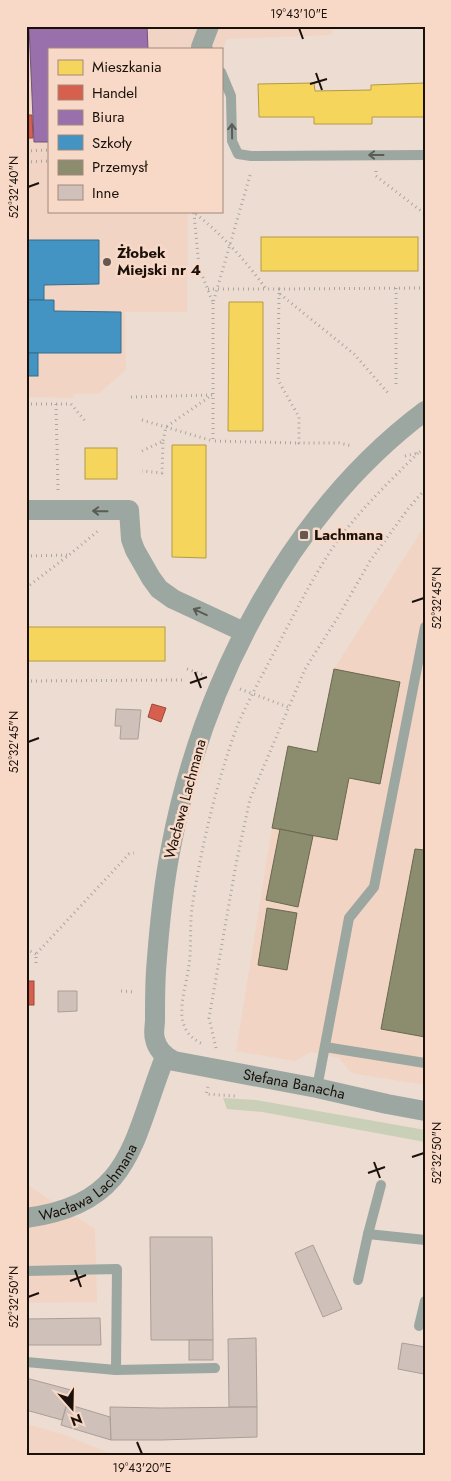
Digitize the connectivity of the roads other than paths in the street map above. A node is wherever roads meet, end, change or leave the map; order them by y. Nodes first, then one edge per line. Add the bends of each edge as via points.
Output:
1 (209, 26) edge
2 (202, 48) edge
3 (222, 74) edge
4 (425, 155) edge
5 (425, 411) edge
6 (26, 510) edge
7 (425, 627) edge
8 (244, 632) junction
9 (324, 1047) junction
10 (165, 1057) junction
11 (425, 1064) edge
12 (317, 1088) junction
13 (425, 1111) edge
14 (381, 1185) dead end
15 (26, 1218) edge
16 (368, 1234) junction
17 (425, 1240) edge
18 (26, 1271) edge
19 (358, 1280) dead end
20 (425, 1301) edge
21 (419, 1326) dead end
22 (26, 1362) edge
23 (215, 1368) dead end
24 (116, 1370) junction

1 - 2 street
4 -> 3 lane via 238,154 232,141 231,96
5 - 8 street, Wacława Lachmana via 376,451 343,486 304,536
8 -> 6 street via 173,599 159,589 135,550 129,510
7 - 9 lane via 374,887 349,918
8 - 10 street, Wacława Lachmana via 202,732 170,847 154,998 154,1038
9 - 11 lane
9 - 12 lane
10 - 12 street, Stefana Banacha
10 - 15 street, Wacława Lachmana via 135,1142 115,1177 94,1195 65,1210
12 - 13 street, Stefana Banacha
14 - 16 lane
16 - 17 lane
16 - 19 lane
18 - 24 lane via 117,1269
20 - 21 lane
22 - 24 lane
23 - 24 lane

